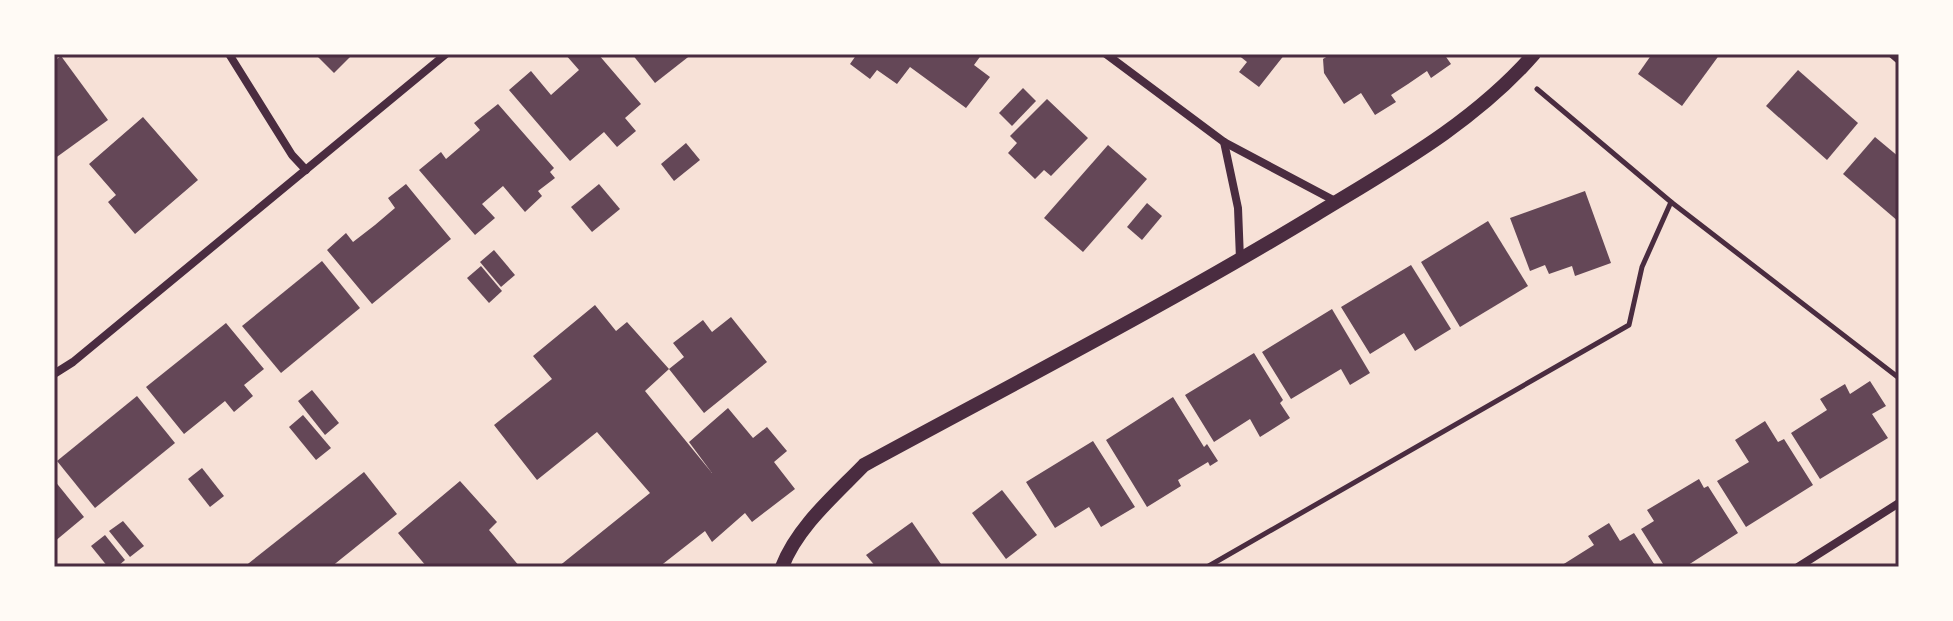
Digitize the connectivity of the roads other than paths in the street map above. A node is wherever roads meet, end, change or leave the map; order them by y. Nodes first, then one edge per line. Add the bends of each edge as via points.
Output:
1 (229, 54) edge
2 (446, 54) edge
3 (1106, 54) edge
4 (1534, 54) edge
5 (1892, 54) edge
6 (1899, 60) edge
7 (1224, 142) junction
8 (306, 170) junction
9 (1337, 202) junction
10 (1240, 260) junction
11 (54, 374) edge
12 (1899, 503) edge
13 (782, 567) edge
14 (1798, 567) edge

1 - 8 street
2 - 8 street
3 - 7 street
4 - 9 street via 1438,139
5 - 6 street
7 - 9 street
7 - 10 street via 1238,208
8 - 11 street
9 - 10 street
10 - 13 street via 864,465 825,504 788,551
12 - 14 street

